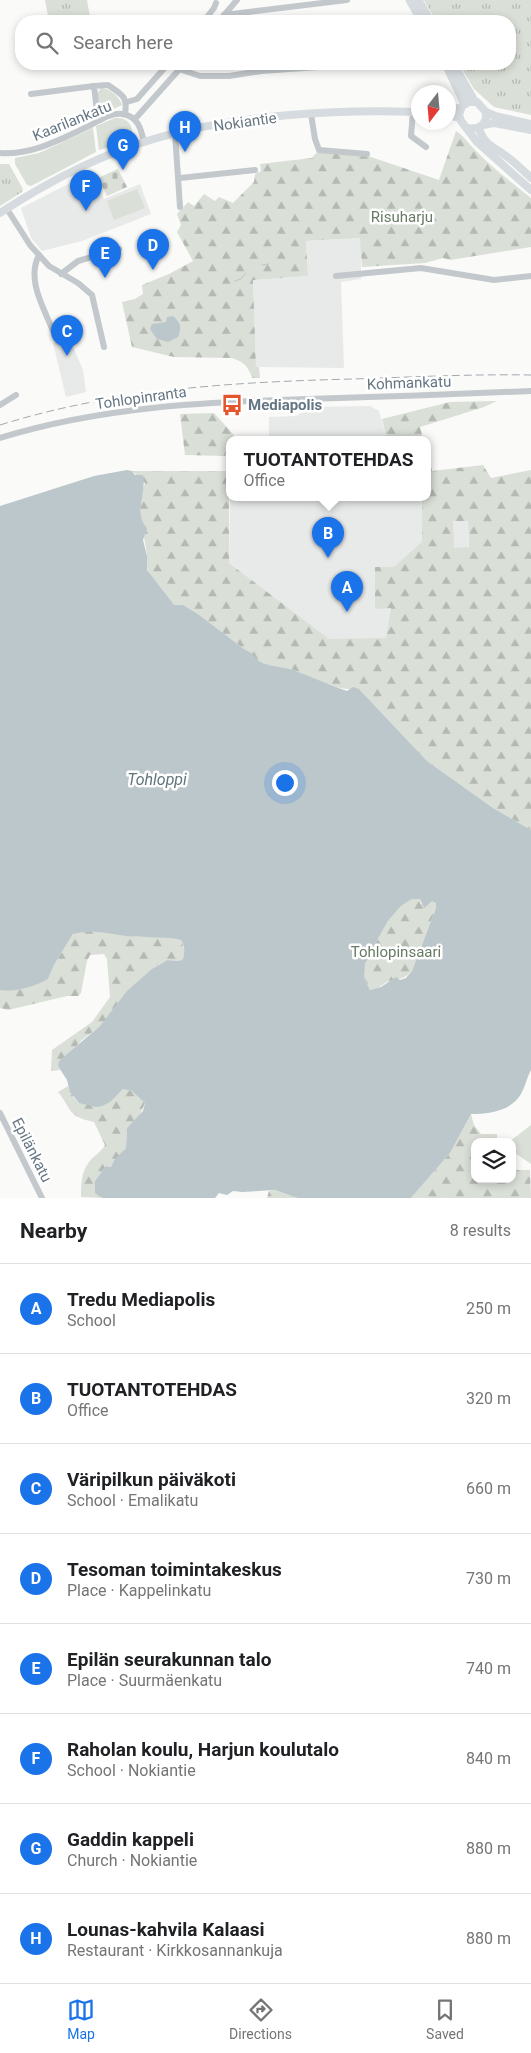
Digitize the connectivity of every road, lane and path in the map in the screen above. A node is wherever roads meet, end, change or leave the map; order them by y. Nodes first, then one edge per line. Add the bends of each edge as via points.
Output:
1 (238, 0) edge
2 (347, 0) edge
3 (410, 0) edge
4 (418, 0) edge
5 (216, 3) dead end
6 (209, 15) edge
7 (224, 15) joint
8 (419, 15) edge
9 (427, 15) edge
10 (163, 70) edge
11 (178, 70) edge
12 (189, 70) edge
13 (275, 70) edge
14 (448, 70) edge
15 (456, 70) edge
16 (94, 86) junction
17 (31, 94) dead end
18 (474, 101) junction
19 (127, 102) junction
20 (463, 106) junction
21 (456, 107) edge
22 (411, 112) edge
23 (486, 112) junction
24 (125, 114) junction
25 (311, 114) junction
26 (456, 117) edge
27 (459, 118) junction
28 (135, 119) junction
29 (100, 120) junction
30 (531, 124) edge
31 (481, 126) junction
32 (467, 128) junction
33 (412, 130) edge
34 (531, 130) edge
35 (175, 133) junction
36 (144, 142) junction
37 (426, 147) dead end
38 (0, 153) edge
39 (367, 154) dead end
40 (255, 170) dead end
41 (180, 178) junction
42 (531, 178) edge
43 (531, 190) edge
44 (180, 207) dead end
45 (4, 211) edge
46 (119, 248) dead end
47 (39, 255) junction
48 (61, 274) junction
49 (336, 276) dead end
50 (531, 276) edge
51 (53, 331) dead end
52 (104, 347) dead end
53 (531, 391) edge
54 (16, 395) dead end
55 (287, 399) joint
56 (0, 405) edge
57 (0, 438) edge
58 (0, 1113) edge
59 (42, 1198) edge

1 - 7 street
2 - 7 street
3 - 8 highway
4 - 9 highway
5 - 6 street
10 - 19 street via 137,99
11 - 28 street
12 - 13 street via 200,76 229,76
14 - 20 highway
15 - 18 highway
16 - 17 street
16 - 19 street via 108,86
16 - 29 street
18 - 20 main road
18 - 23 main road via 481,104
19 - 24 street
20 - 21 main road
20 - 27 main road
22 - 25 main road, Nokiantie
23 - 30 main road
23 - 31 main road
24 - 28 street
24 - 29 street, Kaarilankatu via 114,114
25 - 35 main road, Nokiantie
25 - 39 street via 319,150
26 - 27 main road
27 - 32 main road
28 - 36 street
29 - 38 street, Kaarilankatu via 40,148 22,153
31 - 32 main road
31 - 34 main road via 494,123
31 - 42 main road via 481,137 486,143 506,155
32 - 43 main road via 476,142
33 - 37 street via 411,136
35 - 36 main road, Nokiantie
35 - 41 street
36 - 45 main road, Nokiantie via 85,165
40 - 41 street
41 - 44 street
45 - 47 street
46 - 48 street via 78,262
47 - 48 street
47 - 51 street via 35,265 37,292
48 - 52 street via 92,295
49 - 50 street via 421,268 494,280
53 - 55 street, Kohmankatu
54 - 56 street
55 - 57 street, Tohlopinranta via 148,408 80,419
58 - 59 street, Epilänkatu

